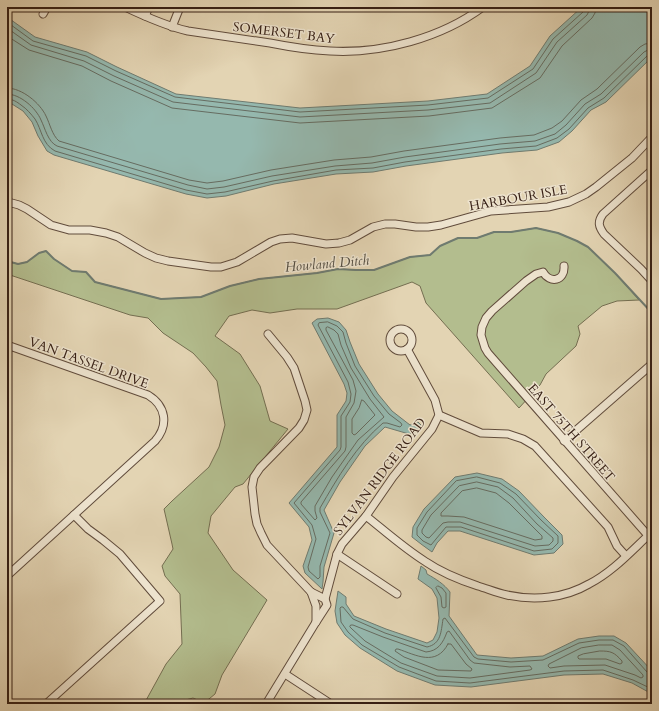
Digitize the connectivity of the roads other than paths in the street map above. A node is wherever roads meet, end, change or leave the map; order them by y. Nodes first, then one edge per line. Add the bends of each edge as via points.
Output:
1 (47, 7) edge
2 (125, 7) edge
3 (149, 7) edge
4 (180, 7) edge
5 (483, 7) edge
6 (43, 14) dead end
7 (145, 16) junction
8 (172, 27) junction
9 (652, 136) edge
10 (652, 170) edge
11 (7, 201) edge
12 (564, 266) dead end
13 (652, 281) edge
14 (268, 334) dead end
15 (7, 345) edge
16 (407, 349) dead end
17 (652, 364) edge
18 (439, 414) junction
19 (564, 441) junction
20 (74, 515) junction
21 (366, 516) junction
22 (651, 536) edge
23 (337, 554) junction
24 (626, 556) junction
25 (7, 576) edge
26 (311, 592) junction
27 (398, 594) dead end
28 (325, 599) junction
29 (316, 622) junction
30 (285, 674) junction
31 (46, 704) edge
32 (266, 704) edge
33 (331, 704) edge

1 - 6 street
2 - 7 street, SOMERSET BAY
3 - 7 street
4 - 8 street
5 - 8 street, SOMERSET BAY via 431,35 383,48 363,50 307,49
7 - 8 street, SOMERSET BAY
9 - 11 street, HARBOUR ISLE via 632,158 596,187 581,197 563,204 497,210 428,227 385,224 373,227 339,244 292,238 280,239 237,262 221,267 156,258 106,233 63,229 51,225 19,205
10 - 13 street via 603,214 599,223 604,234
12 - 19 street, EAST 75TH STREET via 563,274 556,279 548,278 544,272 526,281 486,318 481,335 488,353
14 - 26 street via 294,368 307,410 299,428 254,477 252,487 255,514 267,545
15 - 20 street, VAN TASSEL DRIVE via 146,395 160,406 164,423 162,432
16 - 18 street, SYLVAN RIDGE ROAD via 436,400
17 - 19 street
18 - 21 street, SYLVAN RIDGE ROAD via 432,429 392,477
18 - 24 street via 481,433 508,434 535,446 608,527 617,546
19 - 22 street, EAST 75TH STREET
20 - 25 street
20 - 31 street via 120,554 160,601
21 - 23 street, SYLVAN RIDGE ROAD via 344,541
21 - 24 street via 410,551 442,572 497,592 520,597 547,597 576,590 603,576
22 - 24 street
23 - 27 street
23 - 28 street, SYLVAN RIDGE ROAD
26 - 28 street
26 - 29 street via 316,606
28 - 29 street, SYLVAN RIDGE ROAD via 327,605
29 - 30 street, SYLVAN RIDGE ROAD
30 - 32 street, SYLVAN RIDGE ROAD
30 - 33 street

